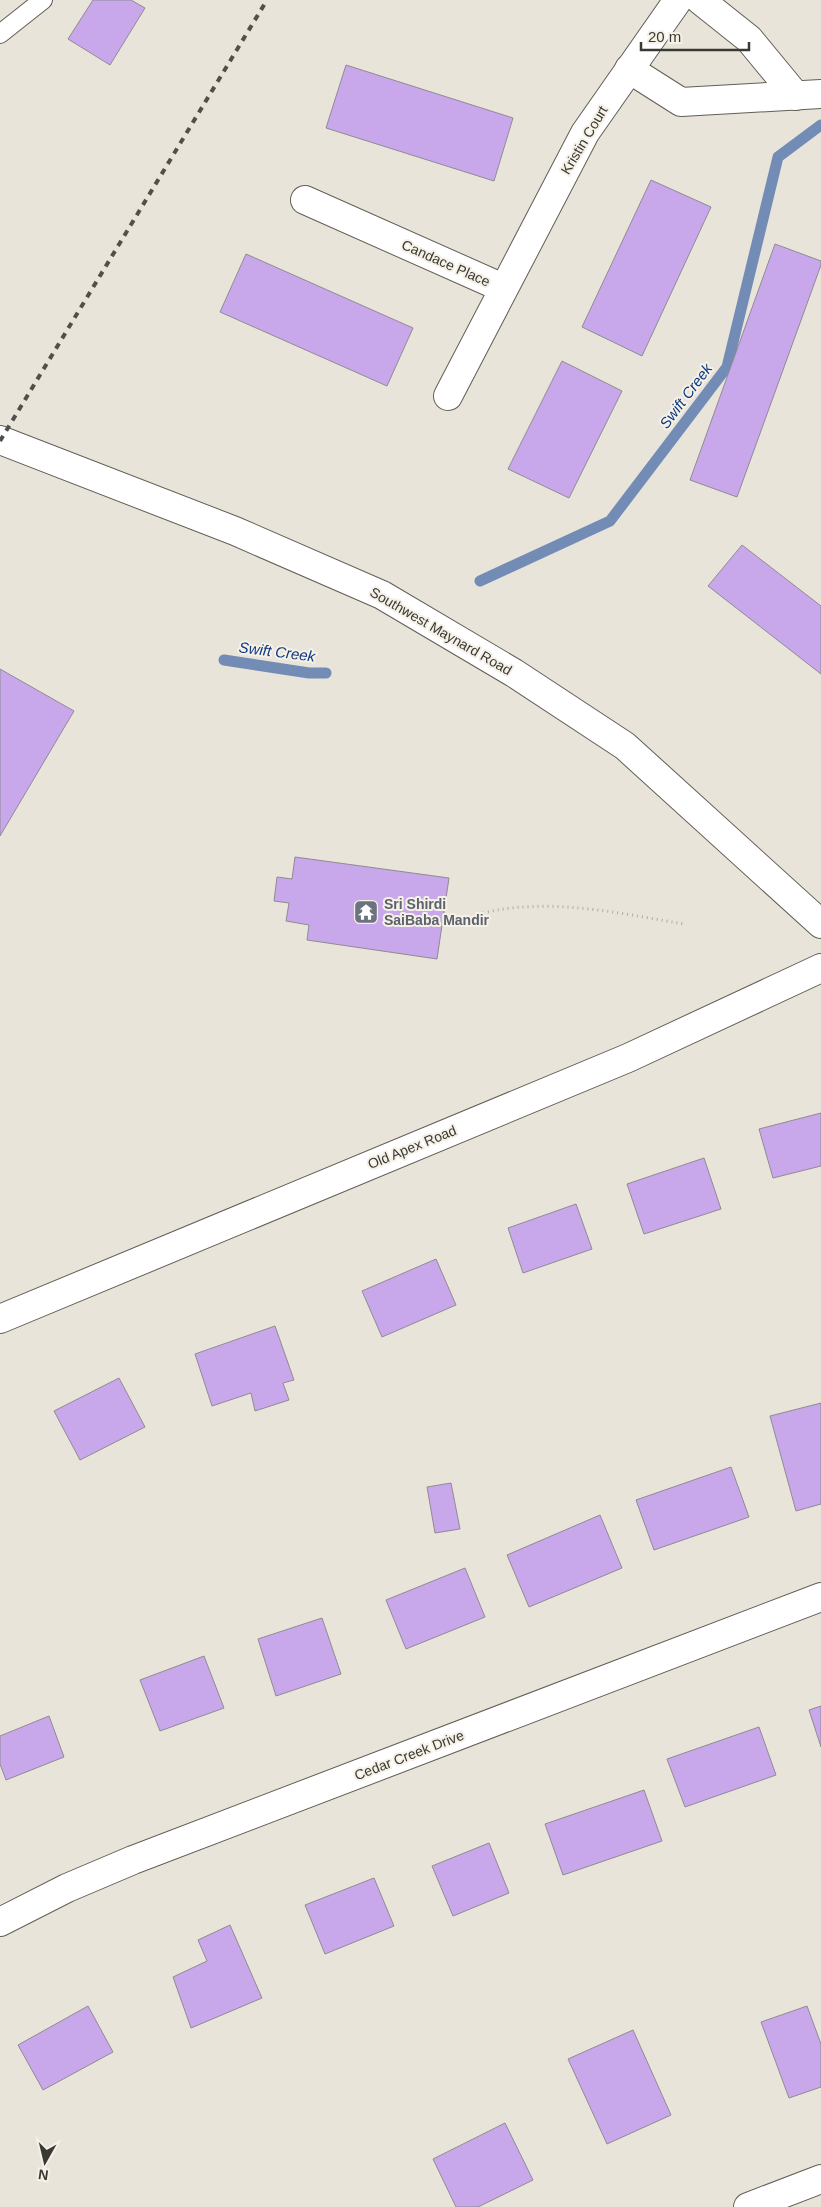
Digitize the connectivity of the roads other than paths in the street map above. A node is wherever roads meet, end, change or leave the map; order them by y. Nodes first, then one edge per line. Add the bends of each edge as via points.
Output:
1 (43, 0) edge
2 (678, 0) edge
3 (700, 0) edge
4 (0, 34) edge
5 (629, 68) junction
6 (808, 95) edge
7 (305, 200) dead end
8 (503, 288) junction
9 (448, 396) dead end
10 (0, 440) edge
11 (821, 924) edge
12 (821, 968) edge
13 (0, 1319) edge
14 (821, 1596) edge
15 (0, 1922) edge
16 (821, 2179) edge
17 (748, 2207) edge

1 - 4 lane
2 - 5 street, Kristin Court
3 - 6 street via 749,39
5 - 6 street via 681,102
5 - 8 street, Kristin Court via 585,133
7 - 8 street, Candace Place
8 - 9 street, Candace Place
10 - 11 street, Southwest Maynard Road via 235,531 382,595 514,673 625,746
12 - 13 street, Old Apex Road via 628,1058
14 - 15 street, Cedar Creek Drive via 133,1860 66,1888
16 - 17 street

